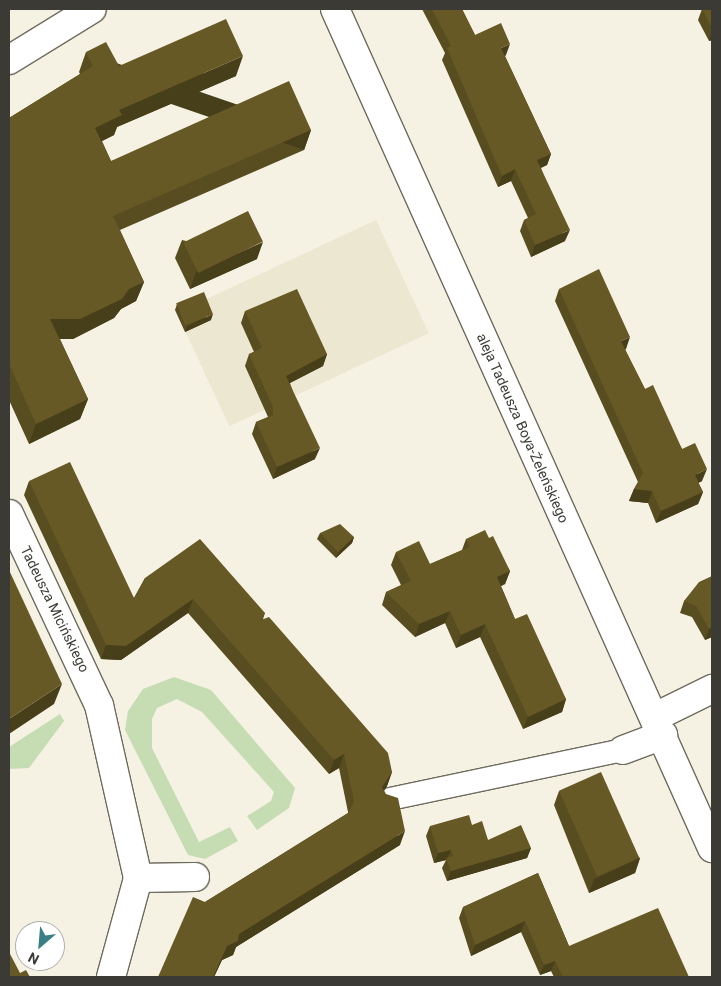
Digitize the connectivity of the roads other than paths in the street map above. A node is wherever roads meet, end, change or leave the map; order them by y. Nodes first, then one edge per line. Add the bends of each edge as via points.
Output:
1 (92, 9) edge
2 (335, 9) edge
3 (9, 60) edge
4 (9, 514) edge
5 (712, 689) edge
6 (659, 726) junction
7 (622, 750) joint
8 (390, 799) edge
9 (712, 848) edge
10 (195, 877) dead end
11 (138, 878) junction
12 (111, 977) edge

1 - 3 street
2 - 6 street, aleja Tadeusza Boya-Żeleńskiego
4 - 11 street, Tadeusza Micińskiego via 99,705
5 - 6 street
6 - 7 street
6 - 9 street, aleja Tadeusza Boya-Żeleńskiego
7 - 8 street
10 - 11 street
11 - 12 street

